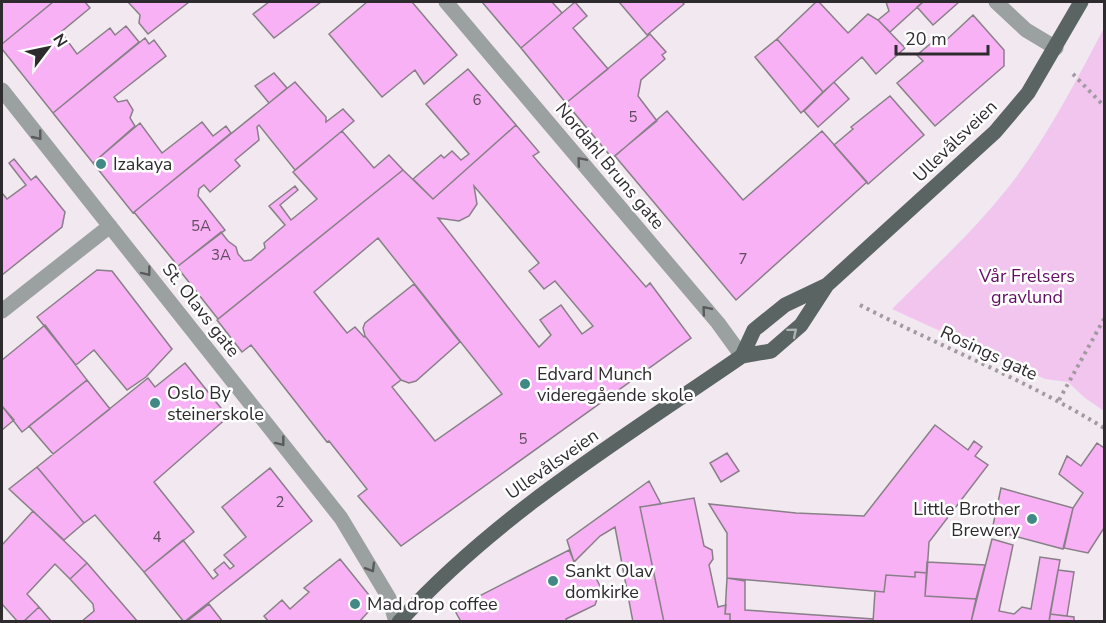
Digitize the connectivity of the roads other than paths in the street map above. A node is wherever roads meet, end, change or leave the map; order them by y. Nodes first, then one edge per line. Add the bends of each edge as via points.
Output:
1 (446, 2) edge
2 (996, 2) edge
3 (1081, 2) edge
4 (1056, 48) junction
5 (2, 90) edge
6 (110, 226) junction
7 (827, 285) junction
8 (2, 311) edge
9 (742, 356) junction
10 (397, 621) edge

9 -> 1 street, Nordahl Bruns gate
2 - 4 street via 1026,30
3 - 4 main road, Ullevålsveien
4 - 7 main road, Ullevålsveien via 1028,93 995,132
5 -> 6 street, St. Olavs gate
6 - 8 street
6 -> 10 street, St. Olavs gate via 340,518 389,598
7 - 9 main road, Ullevålsveien via 785,305 754,330
9 -> 7 main road, Ullevålsveien via 771,351 801,325
9 - 10 main road, Ullevålsveien via 510,518

